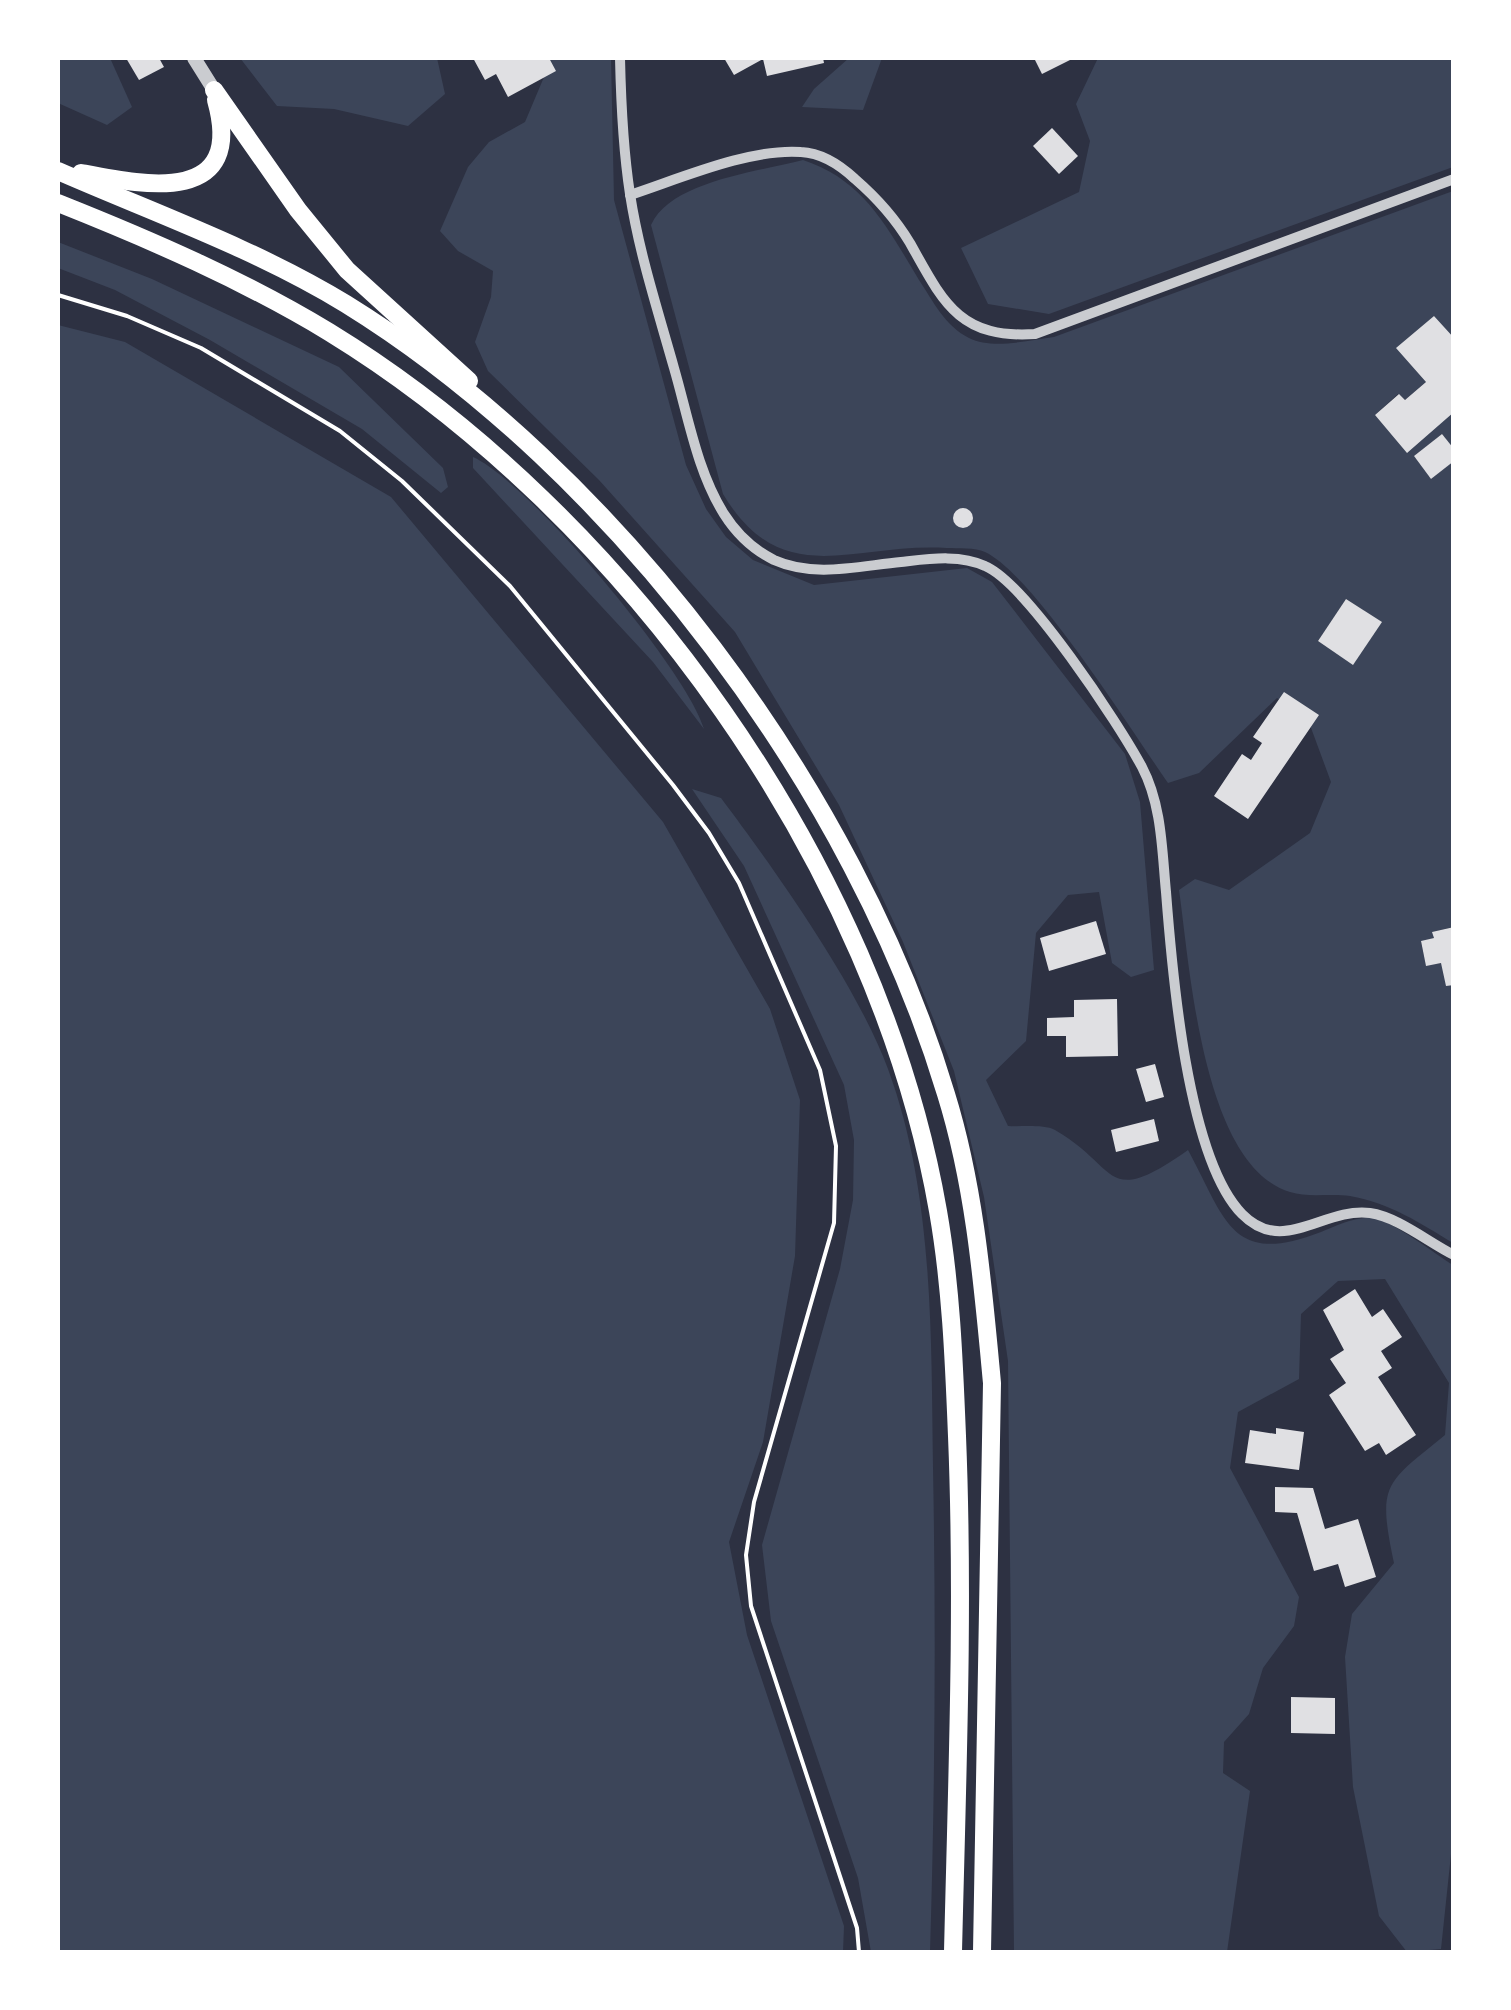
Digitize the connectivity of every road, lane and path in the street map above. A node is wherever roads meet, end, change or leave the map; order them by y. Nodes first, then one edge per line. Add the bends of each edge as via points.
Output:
1 (194, 58) edge
2 (620, 58) edge
3 (214, 90) junction
4 (58, 170) edge
5 (1454, 179) edge
6 (630, 195) junction
7 (58, 203) edge
8 (58, 295) edge
9 (510, 426) junction
10 (1454, 1255) edge
11 (859, 1952) edge
12 (953, 1952) edge
13 (982, 1952) edge

1 - 3 street
2 - 6 street
3 - 4 highway via 220,141 210,164 187,182 154,186
3 - 9 highway via 347,270
4 - 9 highway via 254,255 346,304
5 - 6 street via 1070,322 1002,336 952,311 883,206 824,157 771,154
6 - 10 street via 696,445 720,508 738,531 764,554 797,568 956,559 988,567 1048,630 1136,755 1159,822 1189,1072 1211,1153 1234,1205 1274,1234 1345,1214 1378,1215
7 - 12 highway via 179,252 331,333 488,448 558,512 646,614 795,821 898,1049 938,1208 949,1288 962,1554
8 - 11 path via 201,348 340,431 402,481 510,586 682,797 738,883 820,1070 836,1146 834,1222 754,1502 746,1555 751,1606 857,1928
9 - 13 highway via 581,492 751,698 823,817 888,944 948,1098 972,1206 992,1384

